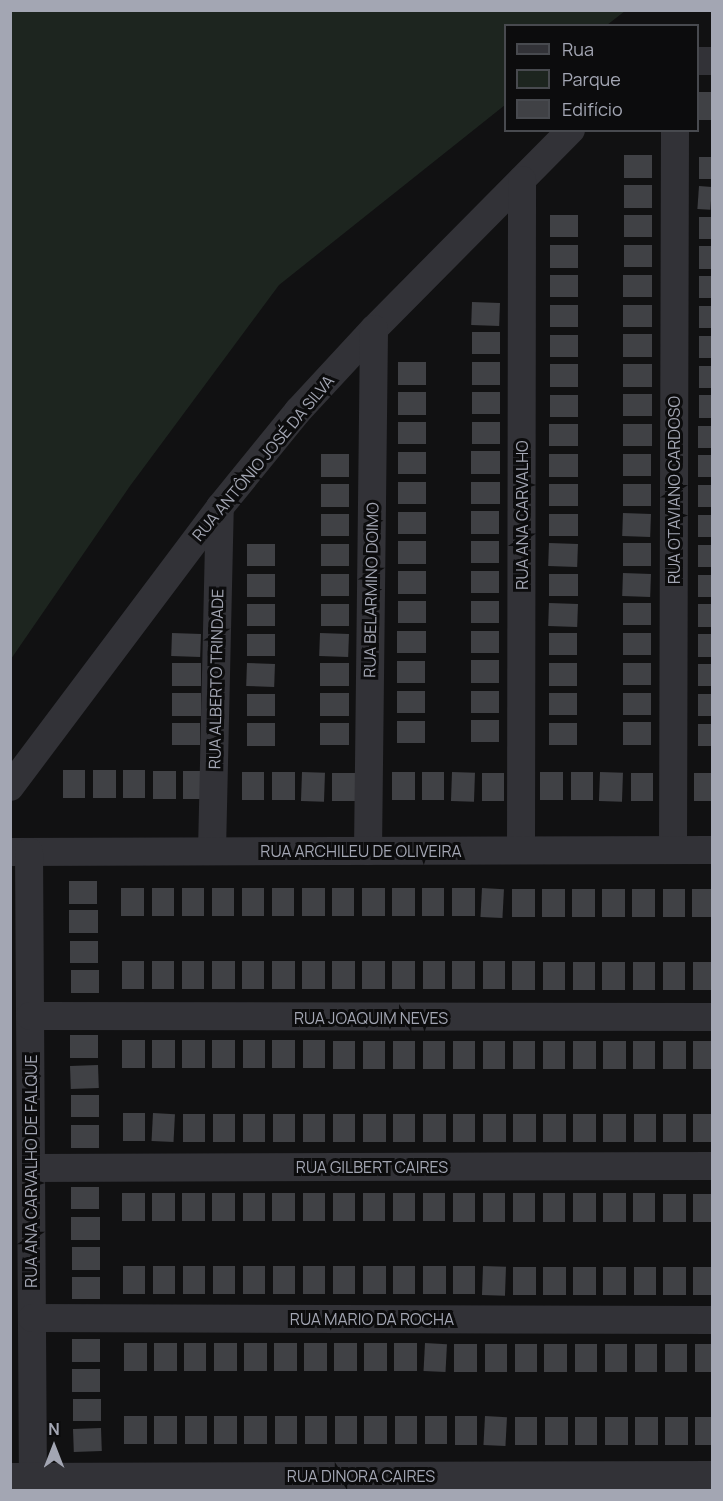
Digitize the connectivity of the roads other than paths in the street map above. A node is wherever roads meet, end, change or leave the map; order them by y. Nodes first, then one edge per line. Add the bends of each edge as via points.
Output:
1 (569, 132) edge
2 (675, 132) edge
3 (522, 180) junction
4 (374, 329) junction
5 (220, 507) junction
6 (10, 787) edge
7 (521, 850) junction
8 (673, 850) junction
9 (712, 850) edge
10 (212, 851) junction
11 (368, 851) junction
12 (20, 852) edge
13 (30, 1016) junction
14 (712, 1017) edge
15 (712, 1167) edge
16 (31, 1168) junction
17 (32, 1318) junction
18 (712, 1320) edge
19 (712, 1475) edge
20 (26, 1481) edge
21 (191, 1483) edge
22 (341, 1483) edge
23 (490, 1483) edge
24 (652, 1483) edge

1 - 3 street, RUA ANTÔNIO JOSÉ DA SILVA
2 - 8 street, RUA OTAVIANO CARDOSO
3 - 4 street, RUA ANTÔNIO JOSÉ DA SILVA
3 - 7 street, RUA ANA CARVALHO
4 - 5 street, RUA ANTÔNIO JOSÉ DA SILVA via 298,411
4 - 11 street, RUA BELARMINO DOIMO
5 - 6 street, RUA ANTÔNIO JOSÉ DA SILVA
5 - 10 street, RUA ALBERTO TRINDADE
7 - 8 street, RUA ARCHILEU DE OLIVEIRA
7 - 11 street, RUA ARCHILEU DE OLIVEIRA
8 - 9 street, RUA ARCHILEU DE OLIVEIRA
10 - 11 street, RUA ARCHILEU DE OLIVEIRA
10 - 12 street, RUA ARCHILEU DE OLIVEIRA
12 - 13 street, RUA ANA CARVALHO DE FALQUE
13 - 14 street, RUA JOAQUIM NEVES
13 - 16 street, RUA ANA CARVALHO DE FALQUE
15 - 16 street, RUA GILBERT CAIRES
16 - 17 street, RUA ANA CARVALHO DE FALQUE
17 - 18 street, RUA MARIO DA ROCHA
17 - 20 street, RUA ANA CARVALHO DE FALQUE
19 - 24 street, RUA DINORA CAIRES
20 - 21 street, RUA DINORA CAIRES
21 - 22 street, RUA DINORA CAIRES
22 - 23 street, RUA DINORA CAIRES
23 - 24 street, RUA DINORA CAIRES

